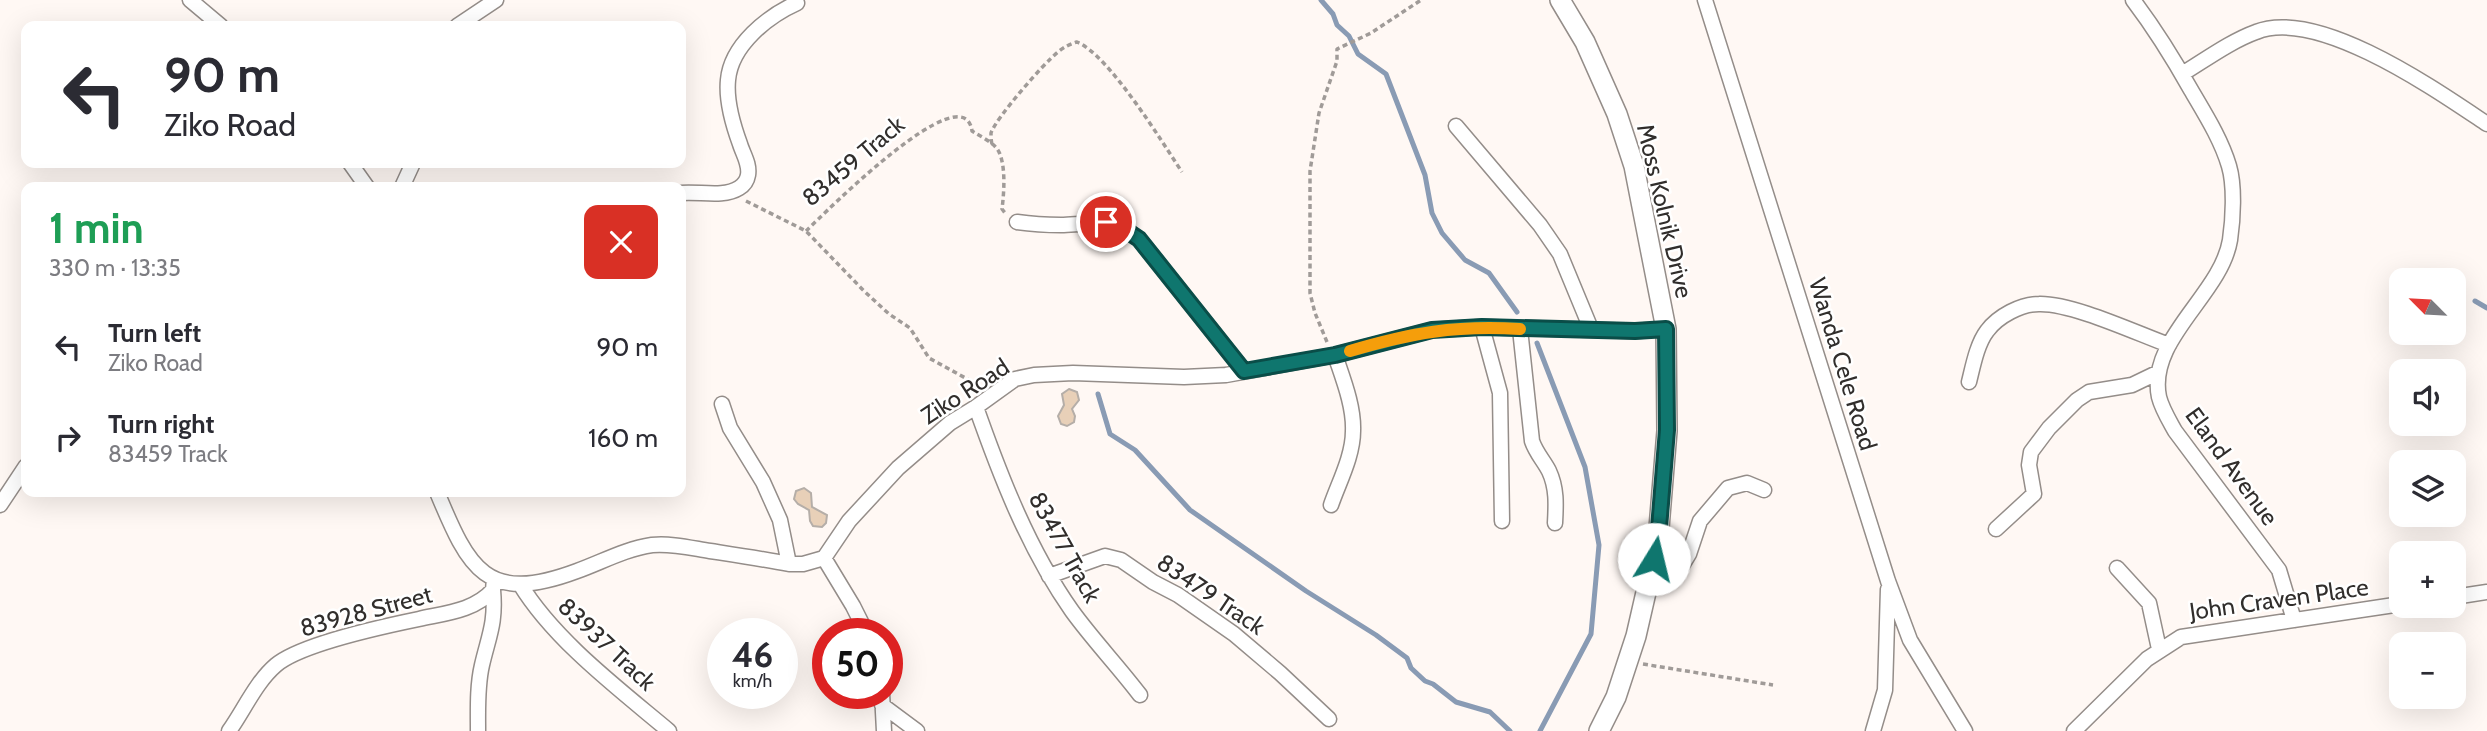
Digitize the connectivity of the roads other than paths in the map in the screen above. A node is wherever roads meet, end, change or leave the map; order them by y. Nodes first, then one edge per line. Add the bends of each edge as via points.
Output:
1 (190, 0) edge
2 (496, 0) edge
3 (1560, 0) edge
4 (1705, 0) edge
5 (2133, 0) edge
6 (797, 3) dead end
7 (215, 21) edge
8 (464, 21) edge
9 (2182, 74) junction
10 (2487, 124) edge
11 (1456, 126) dead end
12 (686, 193) edge
13 (1017, 222) road end
14 (1482, 327) junction
15 (1520, 329) junction
16 (1591, 329) junction
17 (1666, 329) junction
18 (2169, 345) junction
19 (1335, 355) junction
20 (1244, 371) junction
21 (2159, 372) junction
22 (1969, 382) dead end
23 (722, 404) dead end
24 (981, 404) junction
25 (21, 474) edge
26 (1764, 490) dead end
27 (439, 497) edge
28 (0, 505) edge
29 (1331, 505) dead end
30 (1502, 521) dead end
31 (1555, 523) dead end
32 (1996, 529) dead end
33 (824, 558) junction
34 (789, 564) junction
35 (2117, 568) dead end
36 (1049, 576) junction
37 (1650, 578) junction
38 (1888, 581) junction
39 (493, 584) junction
40 (520, 584) junction
41 (2487, 592) edge
42 (2466, 595) edge
43 (2389, 606) edge
44 (859, 618) edge
45 (2294, 620) junction
46 (2159, 649) junction
47 (1140, 695) dead end
48 (883, 709) edge
49 (893, 709) edge
50 (1328, 719) dead end
51 (229, 731) edge
52 (478, 731) edge
53 (669, 731) edge
54 (884, 731) edge
55 (917, 731) edge
56 (1599, 731) edge
57 (1873, 731) edge
58 (1965, 731) edge
59 (2074, 731) edge

1 - 7 street
2 - 8 street
3 - 17 main road, Moss Kolnik Drive via 1585,42 1634,166
4 - 38 street, Wanda Cele Road
5 - 9 street, Eland Avenue
6 - 12 street via 775,13 739,50 732,64 728,81 731,110 749,172 747,181 728,192
9 - 10 street via 2257,31 2282,27 2312,31 2385,62
9 - 18 street, Eland Avenue via 2230,168 2232,213 2229,243 2218,274
11 - 16 street via 1560,254
13 - 20 street via 1106,222 1131,232
14 - 15 street, Ziko Road
14 - 19 street, Ziko Road via 1432,330
14 - 30 street via 1500,393
15 - 16 street, Ziko Road
15 - 31 street via 1532,441 1556,492
16 - 17 street, Ziko Road
17 - 37 main road, Moss Kolnik Drive via 1667,430 1658,540
18 - 21 street, Eland Avenue
18 - 22 street via 2079,312 2036,303 2002,317 1986,331
19 - 20 street, Ziko Road
19 - 29 street via 1353,431
20 - 24 street, Ziko Road via 1205,377 1034,375 1015,379
21 - 32 street via 2132,385 2090,392 2077,400 2031,452 2031,499
21 - 45 street, Eland Avenue via 2158,395 2164,412 2279,570
23 - 34 street via 733,434 780,520
24 - 33 street, Ziko Road via 950,423 898,468 849,522
24 - 36 street, 83477 Track via 1000,475
25 - 28 street
26 - 37 street via 1747,483 1728,488 1700,521 1680,569 1673,575
27 - 39 street via 456,537
33 - 34 street
33 - 44 street
34 - 40 street via 653,545 556,578
35 - 46 street via 2148,603
36 - 47 street, 83477 Track via 1072,612
36 - 50 street, 83479 Track via 1105,556 1121,560 1234,634
37 - 56 main road, Moss Kolnik Drive via 1616,697
38 - 57 street via 1885,690
38 - 58 street, Wanda Cele Road via 1910,640
39 - 40 street
39 - 51 street, 83928 Street via 485,599 455,611 387,625 292,654 262,680
39 - 52 street via 495,611 481,667
40 - 53 street, 83937 Track via 548,621
41 - 42 street
43 - 45 street, John Craven Place
45 - 46 street, John Craven Place via 2180,637
46 - 59 street, John Craven Place
48 - 54 street
49 - 55 street

